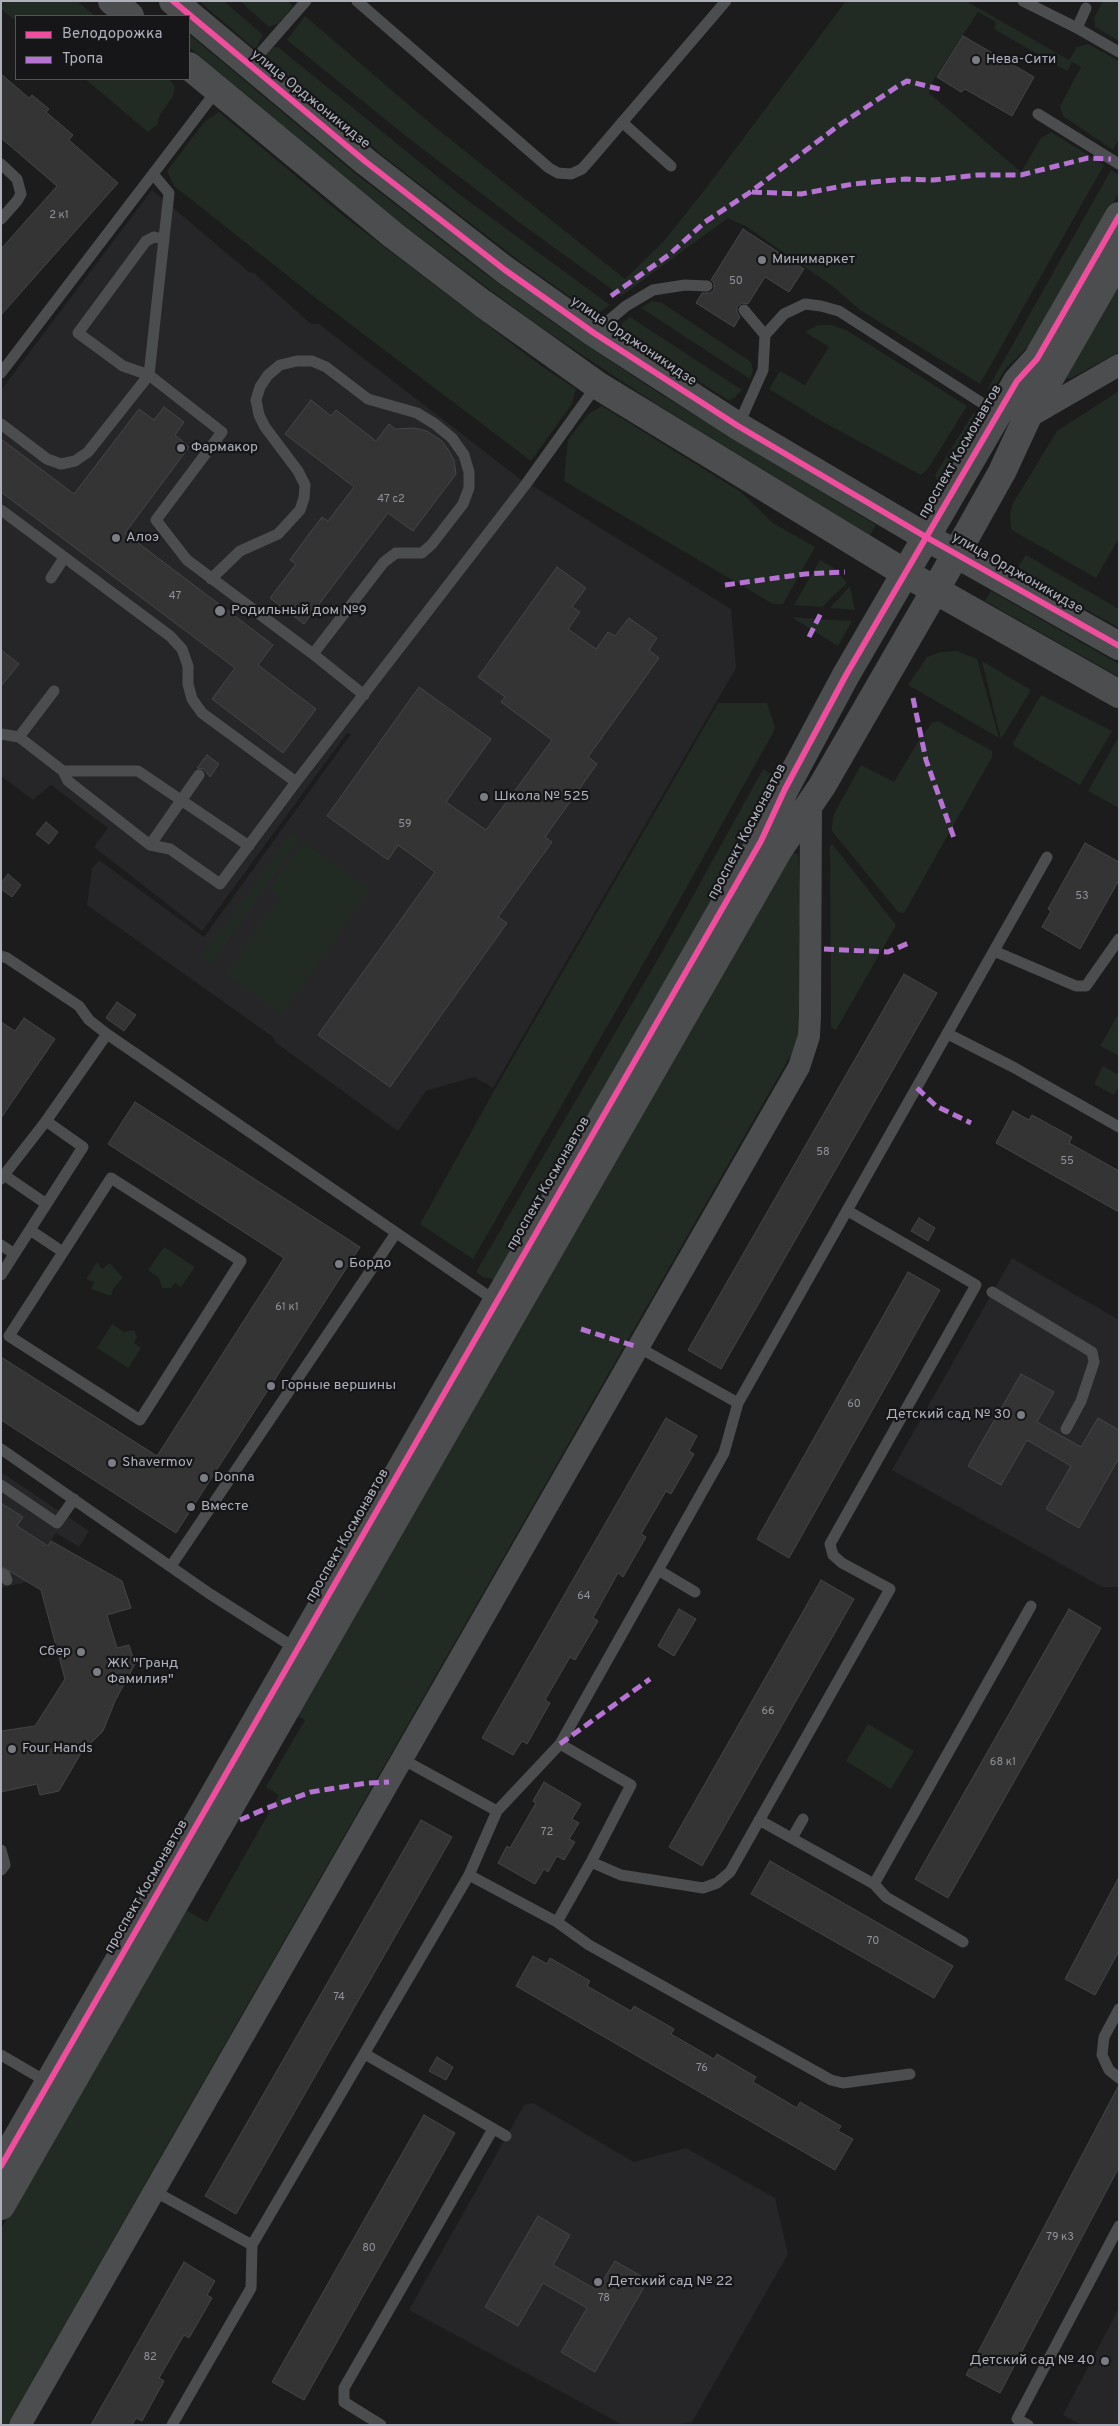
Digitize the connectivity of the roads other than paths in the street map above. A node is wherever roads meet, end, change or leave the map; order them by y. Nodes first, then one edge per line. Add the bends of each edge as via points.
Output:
1 (112, 1) edge
2 (172, 1) edge
3 (306, 1) edge
4 (357, 1) edge
5 (726, 1) edge
6 (1023, 1) edge
7 (1086, 8) dead end
8 (129, 15) edge
9 (189, 15) edge
10 (190, 16) edge
11 (1076, 28) junction
12 (1119, 52) edge
13 (249, 66) junction
14 (190, 67) edge
15 (217, 90) junction
16 (1038, 114) dead end
17 (622, 122) junction
18 (1, 164) edge
19 (1119, 164) edge
20 (671, 166) dead end
21 (153, 174) junction
22 (1119, 216) edge
23 (1, 220) edge
24 (163, 238) junction
25 (1119, 258) edge
26 (707, 286) dead end
27 (744, 310) dead end
28 (594, 333) junction
29 (766, 335) junction
30 (1119, 365) edge
31 (1, 373) edge
32 (150, 375) junction
33 (597, 385) junction
34 (999, 414) junction
35 (1027, 418) junction
36 (1, 424) edge
37 (738, 426) junction
38 (1, 510) edge
39 (926, 537) junction
40 (956, 554) junction
41 (64, 558) junction
42 (906, 573) junction
43 (51, 578) dead end
44 (211, 579) junction
45 (935, 590) junction
46 (1119, 646) edge
47 (313, 654) junction
48 (54, 690) dead end
49 (1119, 694) edge
50 (364, 695) junction
51 (1, 734) edge
52 (19, 737) junction
53 (63, 771) junction
54 (199, 776) dead end
55 (296, 782) junction
56 (182, 800) junction
57 (811, 805) junction
58 (150, 845) junction
59 (249, 846) junction
60 (1046, 857) dead end
61 (1119, 939) edge
62 (994, 951) junction
63 (1, 956) edge
64 (107, 1034) junction
65 (948, 1034) junction
66 (46, 1121) junction
67 (1119, 1127) edge
68 (4, 1171) edge
69 (42, 1201) dead end
70 (848, 1211) junction
71 (30, 1230) junction
72 (396, 1233) junction
73 (63, 1252) junction
74 (1, 1275) edge
75 (992, 1292) dead end
76 (506, 1306) junction
77 (638, 1347) junction
78 (738, 1403) junction
79 (1066, 1429) dead end
80 (1, 1449) edge
81 (1, 1485) edge
82 (74, 1499) junction
83 (171, 1566) junction
84 (658, 1570) junction
85 (695, 1592) dead end
86 (1032, 1606) dead end
87 (306, 1655) junction
88 (560, 1744) junction
89 (402, 1759) junction
90 (497, 1811) junction
91 (803, 1819) dead end
92 (759, 1820) junction
93 (792, 1838) junction
94 (1, 1850) edge
95 (591, 1862) junction
96 (1, 1870) edge
97 (469, 1875) junction
98 (874, 1884) junction
99 (557, 1922) junction
100 (963, 1942) dead end
101 (1119, 2010) edge
102 (365, 2054) junction
103 (1, 2055) edge
104 (910, 2074) dead end
105 (1119, 2078) edge
106 (58, 2088) junction
107 (494, 2128) junction
108 (506, 2136) dead end
109 (1, 2166) edge
110 (154, 2191) junction
111 (1, 2206) edge
112 (1119, 2226) edge
113 (252, 2245) junction
114 (20, 2425) edge
115 (172, 2425) edge
116 (381, 2425) edge
117 (1028, 2425) edge

1 - 8 street
2 - 9 street, улица Орджоникидзе
3 - 13 lane
4 - 17 lane via 548,168 558,173 570,174 582,169
5 - 17 lane
6 - 11 lane
7 - 11 lane
10 - 13 street, улица Орджоникидзе
11 - 12 lane
13 - 28 street, улица Орджоникидзе via 505,270
14 - 15 street
15 - 21 lane
15 - 33 street via 408,246
16 - 19 lane
17 - 20 lane
18 - 23 lane via 17,179 20,194
21 - 24 lane via 169,193
21 - 31 lane
22 - 34 street, проспект Космонавтов via 1037,359 1017,381
24 - 32 lane
24 - 32 lane via 154,237 146,242 78,333 123,366
25 - 35 street, проспект Космонавтов
26 - 28 lane via 685,285 653,290 626,306
27 - 29 lane
28 - 37 street, улица Орджоникидзе
29 - 34 lane via 784,314 805,304 839,311
29 - 37 lane via 763,370
30 - 35 street
32 - 36 lane via 88,452 75,461 61,464 47,458
32 - 44 lane via 222,432 156,520 187,560
33 - 42 street
33 - 50 lane via 526,484
34 - 39 street, проспект Космонавтов
35 - 40 street, проспект Космонавтов via 1002,472
37 - 39 street, улица Орджоникидзе
38 - 41 lane
39 - 40 street, улица Орджоникидзе
39 - 42 street, проспект Космонавтов
40 - 45 street, проспект Космонавтов
40 - 46 street, улица Орджоникидзе
41 - 43 lane
41 - 55 lane via 170,636 182,649 188,666 192,700 202,713
42 - 45 street
42 - 76 street, проспект Космонавтов via 846,675 761,840
44 - 47 lane
44 - 47 lane via 240,551 278,534 300,510 304,498 305,485 265,427 256,400 268,375 280,365 312,362 326,368 368,399 418,413 435,424 452,438 464,455 469,488 463,504 422,553 396,553 384,562
45 - 49 street
45 - 57 street, проспект Космонавтов
47 - 50 lane
48 - 52 lane
50 - 55 lane
51 - 52 lane
52 - 53 lane
53 - 56 lane via 138,771
53 - 58 lane via 68,781
54 - 56 lane
55 - 59 lane
56 - 58 lane
56 - 59 lane
57 - 76 street, проспект Космонавтов via 778,851
57 - 77 street via 810,1016 805,1051
58 - 59 lane via 170,849 220,884
60 - 62 lane
61 - 62 lane via 1086,986 1076,986
62 - 65 lane
63 - 64 lane via 79,1006 89,1020
64 - 66 lane
64 - 72 lane
65 - 67 lane
65 - 70 lane
66 - 68 lane
66 - 71 lane via 83,1147
68 - 69 lane
70 - 78 lane
70 - 92 lane via 976,1285 830,1544 833,1555 842,1563 890,1590
71 - 73 lane
71 - 74 lane
72 - 76 lane
72 - 83 lane
73 - 73 lane via 111,1178 241,1261 140,1420 10,1336
75 - 79 lane via 1092,1352 1094,1362 1081,1401
76 - 87 street, проспект Космонавтов
77 - 78 lane
77 - 89 street
78 - 84 lane via 724,1454
80 - 82 lane
81 - 82 lane via 57,1523
82 - 83 lane
83 - 87 lane
84 - 85 lane
84 - 88 lane
86 - 98 lane
87 - 106 street, проспект Космонавтов
88 - 90 lane
88 - 95 lane via 631,1785
89 - 90 lane
89 - 110 street
90 - 97 lane
91 - 93 lane
92 - 93 lane
92 - 95 lane via 730,1872 717,1883 703,1888 621,1875
93 - 98 lane
94 - 96 lane via 5,1864
95 - 99 lane
97 - 99 lane
97 - 102 lane
98 - 100 lane via 886,1897
99 - 104 lane via 589,1945 831,2080 843,2083
101 - 105 lane via 1104,2037 1102,2055 1109,2070
102 - 107 lane
102 - 113 lane
103 - 106 lane
106 - 109 street, проспект Космонавтов
106 - 111 street, проспект Космонавтов
107 - 108 lane
107 - 116 lane via 344,2388 344,2402
110 - 113 lane
110 - 114 street
112 - 117 lane via 1017,2419
113 - 115 lane via 251,2288

